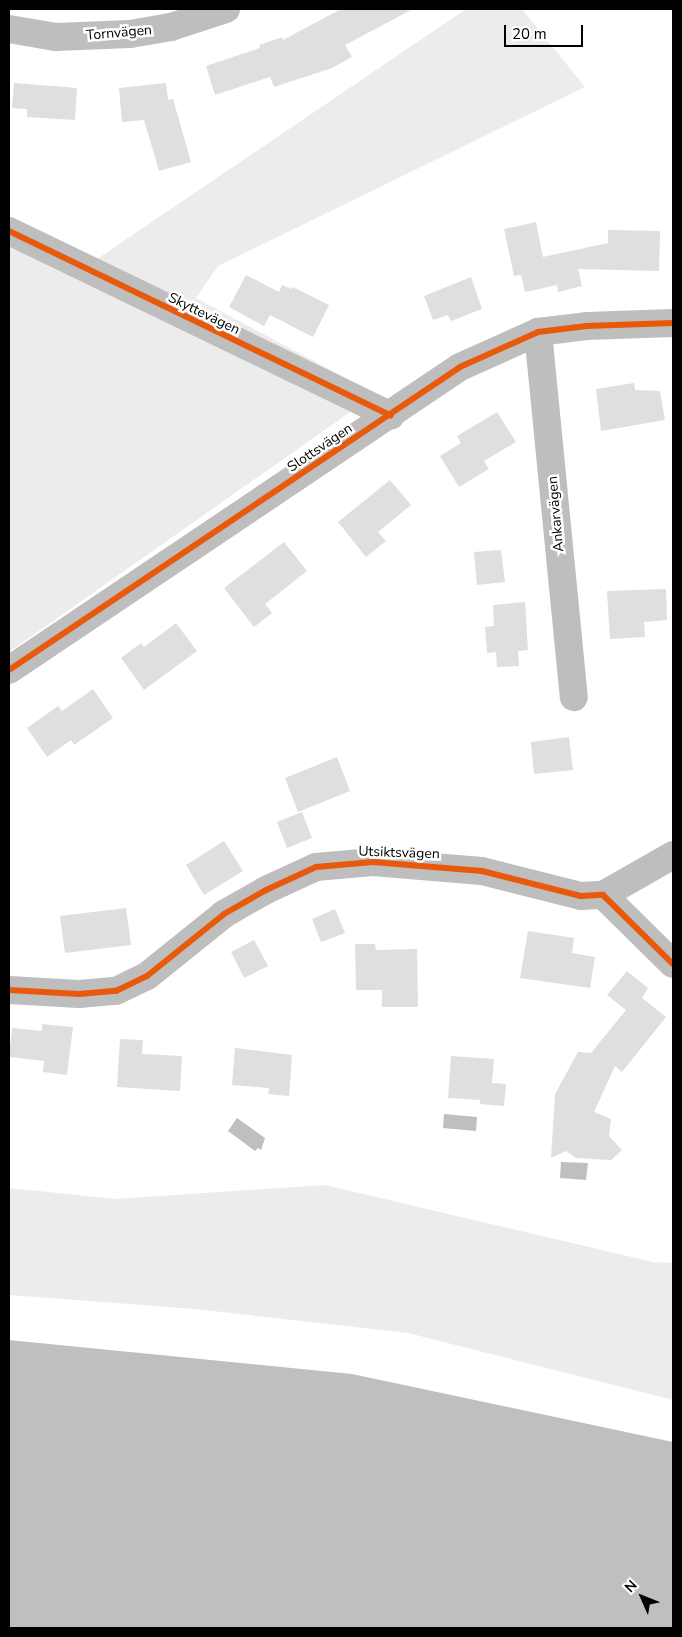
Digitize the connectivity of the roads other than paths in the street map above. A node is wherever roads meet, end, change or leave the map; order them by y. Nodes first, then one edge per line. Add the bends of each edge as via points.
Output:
1 (226, 9) edge
2 (9, 28) edge
3 (9, 231) edge
4 (673, 323) edge
5 (538, 332) junction
6 (390, 416) junction
7 (9, 670) edge
8 (574, 697) dead end
9 (673, 855) edge
10 (603, 895) junction
11 (673, 964) edge
12 (9, 990) edge

1 - 2 street, Tornvägen via 171,27 123,35 56,36
3 - 6 street, Skyttevägen
4 - 5 street, Slottsvägen via 587,326
5 - 6 street, Slottsvägen via 460,367
5 - 8 street, Ankarvägen
6 - 7 street, Slottsvägen
9 - 10 street
10 - 11 street
10 - 12 street, Utsiktsvägen via 580,896 482,870 373,862 316,867 224,914 147,976 116,991 79,994

